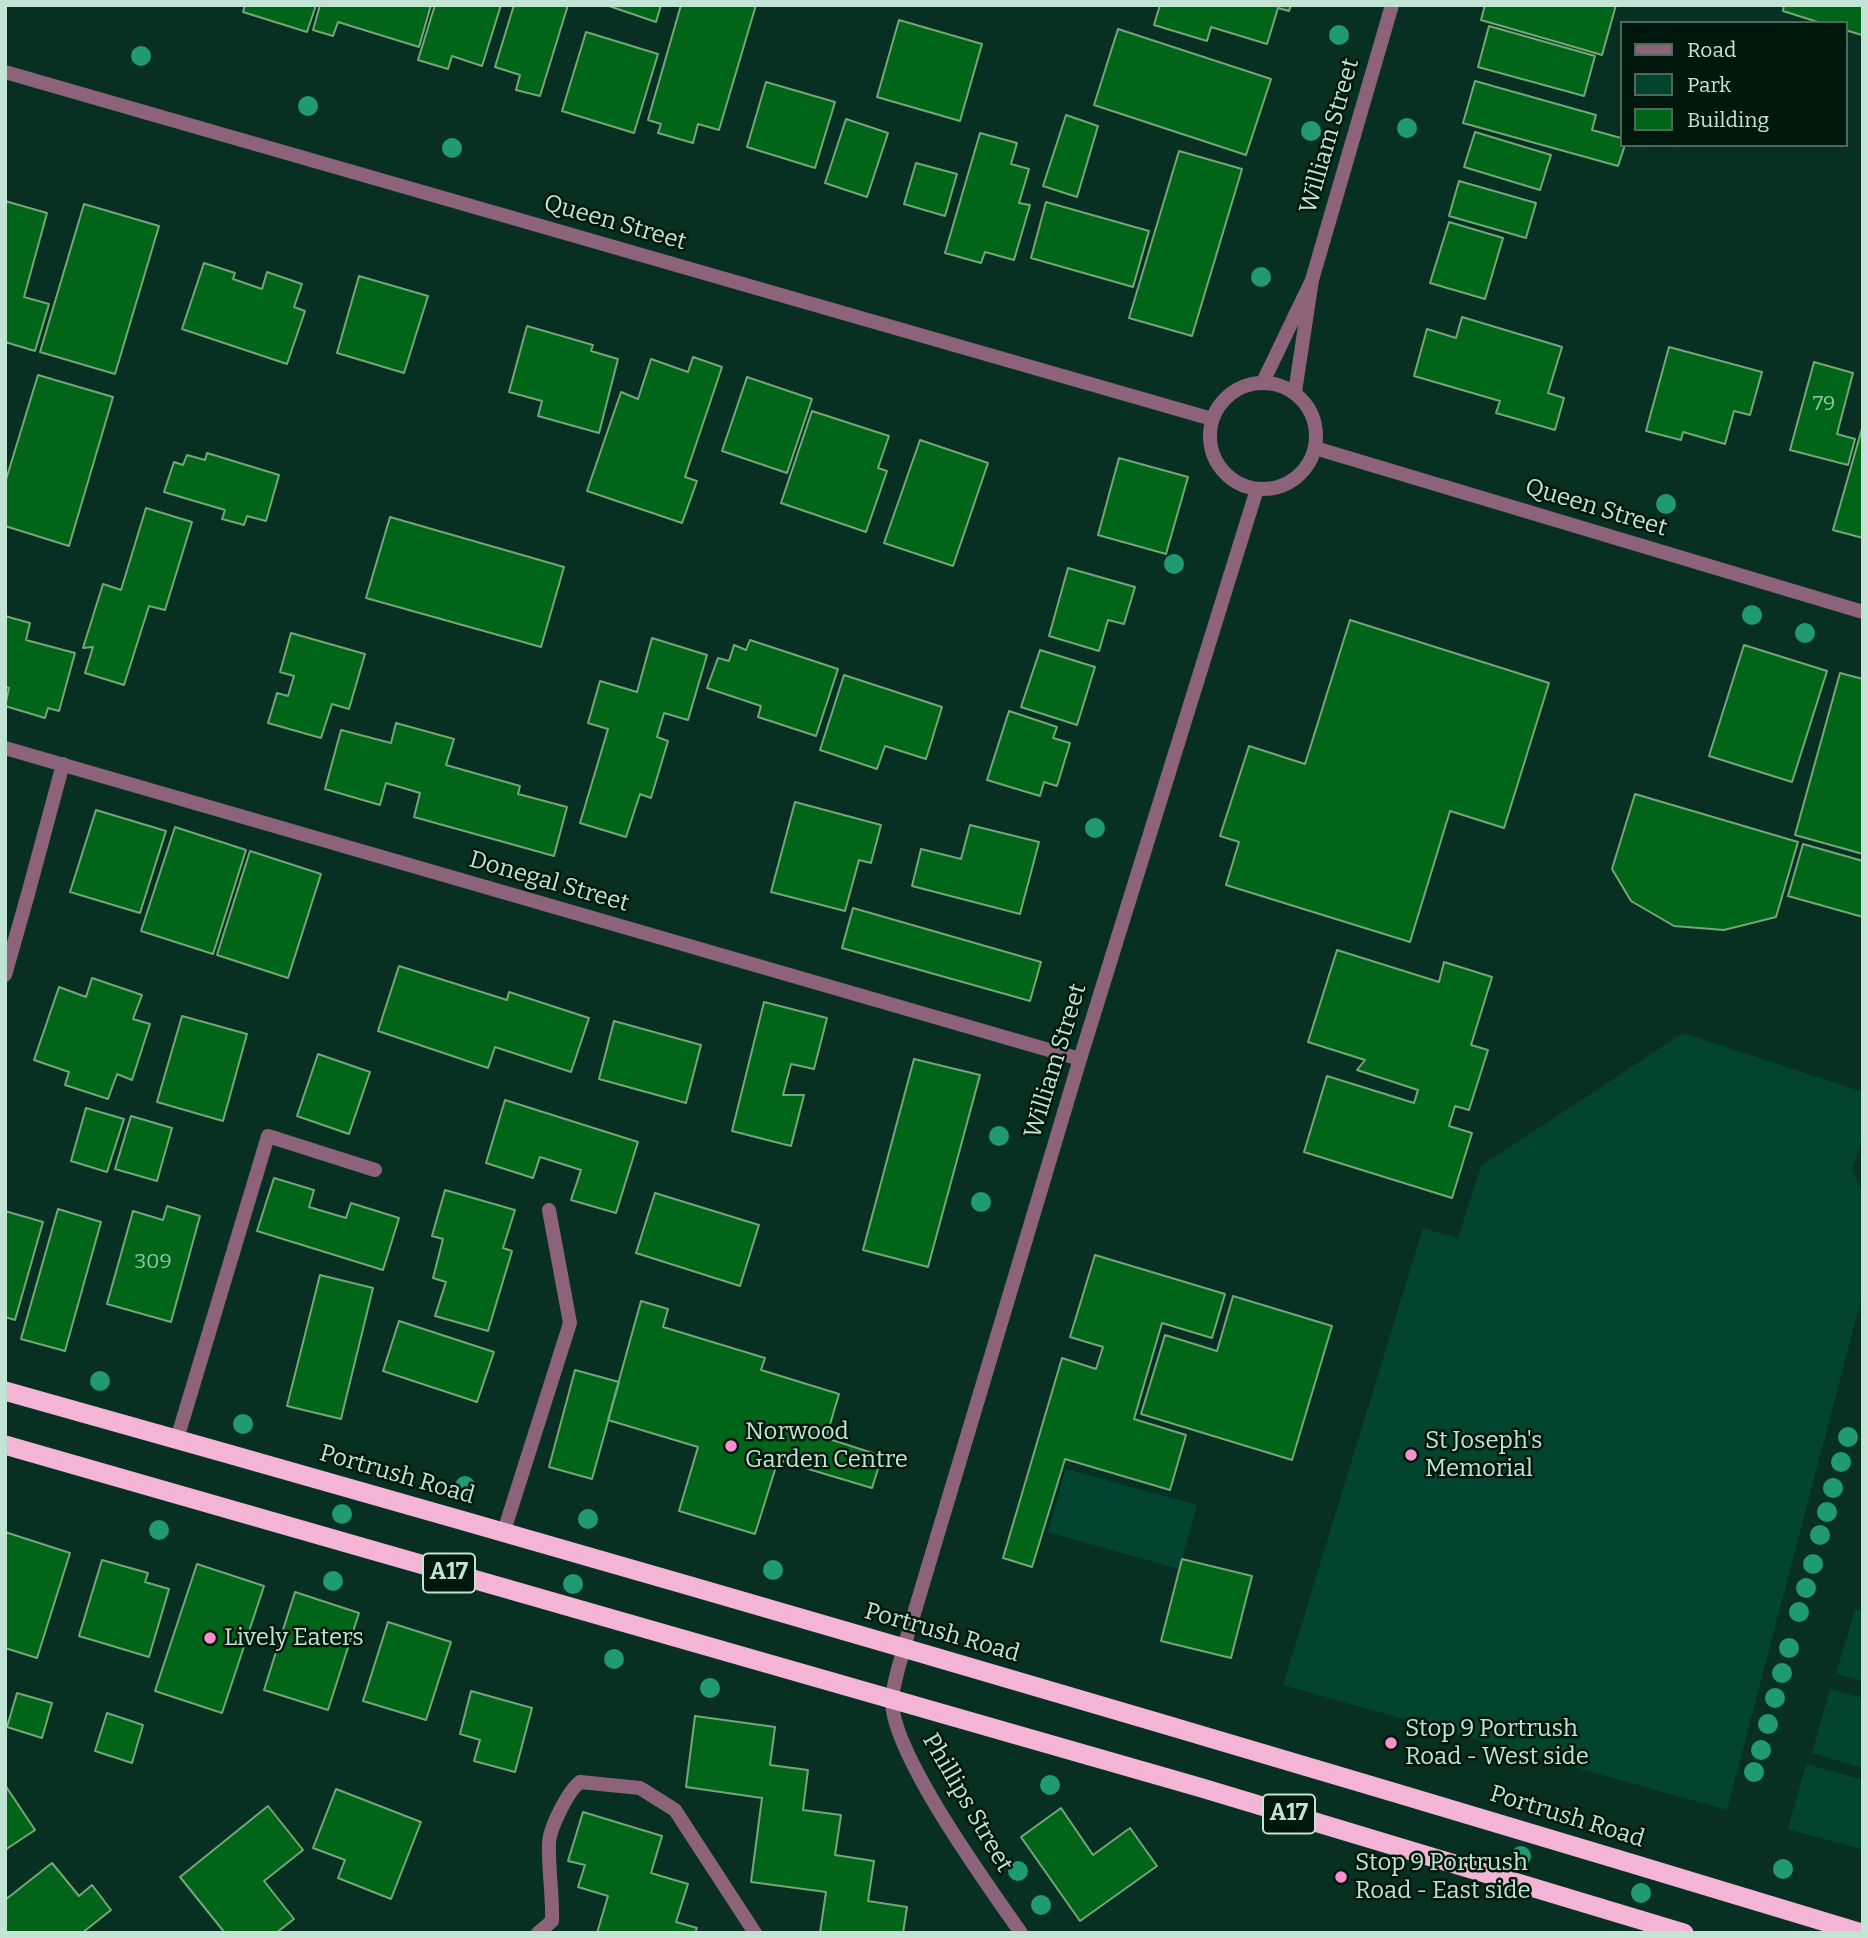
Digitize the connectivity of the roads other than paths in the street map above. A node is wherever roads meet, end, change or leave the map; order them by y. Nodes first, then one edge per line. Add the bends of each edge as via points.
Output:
1 (1392, 5) edge
2 (5, 72) edge
3 (1312, 280) junction
4 (1263, 382) junction
5 (1295, 392) junction
6 (1213, 419) junction
7 (1315, 448) junction
8 (1257, 489) junction
9 (1863, 612) edge
10 (5, 748) edge
11 (63, 764) junction
12 (5, 975) edge
13 (1080, 1059) junction
14 (375, 1170) dead end
15 (549, 1210) dead end
16 (5, 1391) edge
17 (177, 1439) junction
18 (5, 1445) edge
19 (504, 1531) junction
20 (904, 1647) junction
21 (892, 1701) junction
22 (538, 1933) edge
23 (755, 1933) edge
24 (1021, 1933) edge
25 (1684, 1933) edge
26 (1862, 1933) edge

1 - 3 street, William Street
2 - 6 street, Queen Street
3 - 4 street, William Street
3 - 5 street, William Street
4 - 5 street
4 - 6 street via 1232,392
5 - 7 street via 1314,417
6 - 8 street via 1211,442 1218,464 1228,477
7 - 8 street via 1300,475 1272,489
7 - 9 street, Queen Street
8 - 13 street, William Street
10 - 11 street, Donegal Street
11 - 12 street
11 - 13 street, Donegal Street
13 - 20 street, William Street
14 - 17 street via 268,1136
15 - 19 street via 570,1322
16 - 17 highway, Portrush Road / A17
17 - 19 highway, Portrush Road / A17
18 - 21 highway, A17
19 - 20 highway, Portrush Road / A17
20 - 21 street, Phillips Street
20 - 26 highway, Portrush Road / A17
21 - 24 street, Phillips Street via 920,1776 970,1861
21 - 25 highway, A17 via 1239,1798
22 - 23 street via 552,1921 548,1842 570,1790 580,1782 640,1788 675,1810

